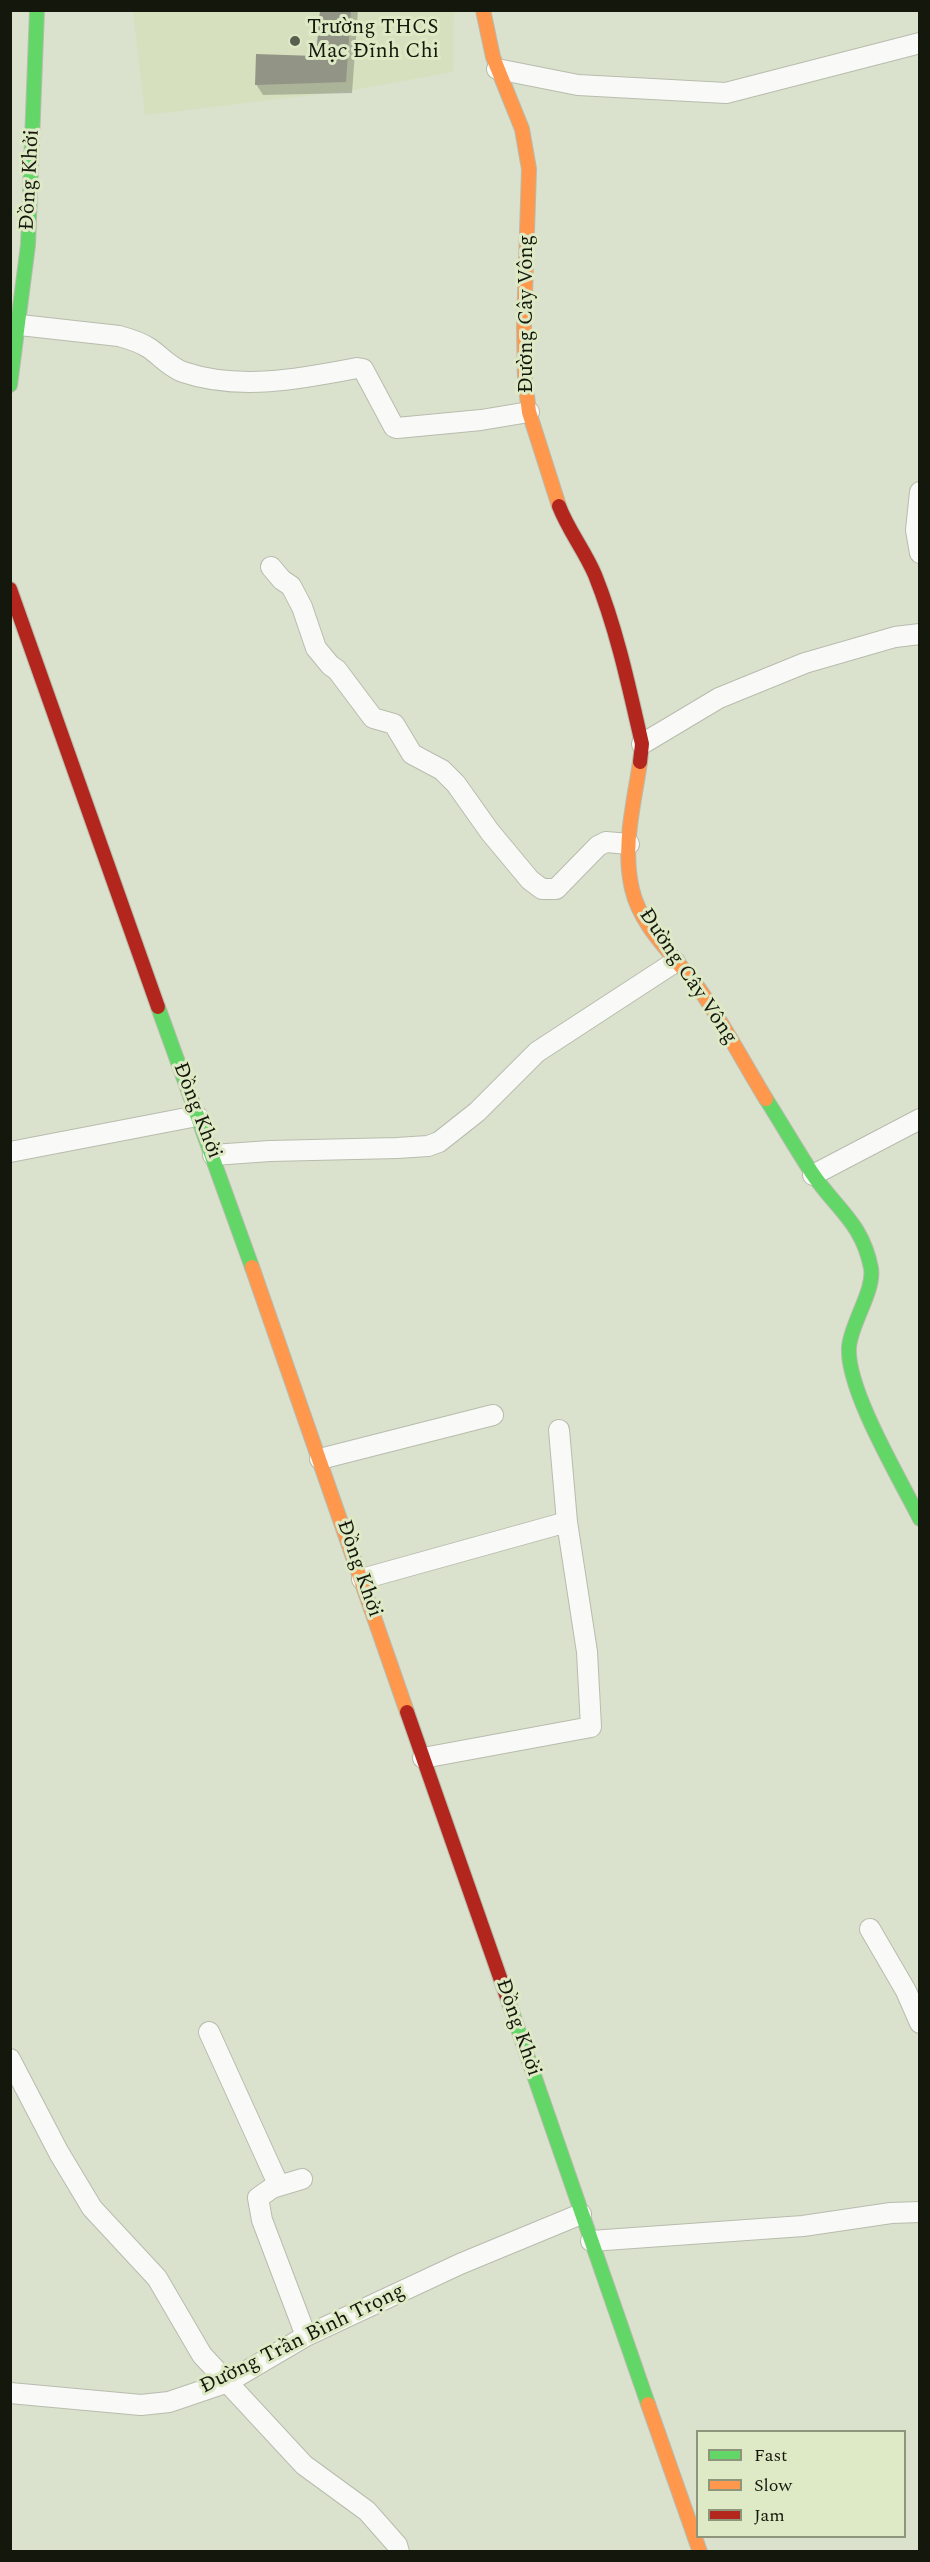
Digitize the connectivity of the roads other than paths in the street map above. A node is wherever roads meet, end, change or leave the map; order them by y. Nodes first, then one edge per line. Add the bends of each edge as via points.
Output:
1 (37, 10) edge
2 (483, 10) edge
3 (920, 43) edge
4 (497, 69) junction
5 (20, 325) junction
6 (10, 385) edge
7 (529, 412) junction
8 (920, 492) edge
9 (920, 553) edge
10 (272, 567) dead end
11 (10, 589) edge
12 (920, 634) edge
13 (642, 744) junction
14 (629, 844) junction
15 (675, 962) junction
16 (197, 1116) junction
17 (920, 1119) edge
18 (10, 1152) edge
19 (213, 1155) junction
20 (813, 1175) junction
21 (493, 1415) dead end
22 (559, 1430) dead end
23 (320, 1459) junction
24 (920, 1519) edge
25 (567, 1522) junction
26 (362, 1579) junction
27 (423, 1758) junction
28 (870, 1929) dead end
29 (920, 2023) edge
30 (209, 2032) dead end
31 (10, 2060) edge
32 (302, 2179) dead end
33 (279, 2186) junction
34 (920, 2212) edge
35 (581, 2214) junction
36 (591, 2241) junction
37 (306, 2336) junction
38 (228, 2382) junction
39 (10, 2393) edge
40 (399, 2552) edge
41 (700, 2552) edge

1 - 5 main road, Đồng Khởi via 28,245
2 - 4 main road, Đường Cây Vông
3 - 4 street via 726,93 578,85
4 - 7 main road, Đường Cây Vông via 522,129 529,169 524,326
5 - 6 main road, Đồng Khởi
5 - 7 street via 135,340 169,366 219,380 289,380 363,369 398,428
7 - 13 main road, Đường Cây Vông via 567,527 594,573 616,633
8 - 9 street via 916,530
10 - 14 street via 291,586 316,648 362,705 373,718 394,724 412,754 456,784 530,880 542,889 556,889 598,846 606,842
11 - 16 main road, Đồng Khởi
12 - 13 street via 895,637 794,668 719,698
13 - 14 main road, Đường Cây Vông
14 - 15 main road, Đường Cây Vông via 632,890 641,913
15 - 19 street via 537,1052 477,1112 439,1142 397,1148
15 - 20 main road, Đường Cây Vông via 699,989
16 - 18 street
16 - 19 main road, Đồng Khởi
17 - 20 street
19 - 23 main road, Đồng Khởi
20 - 24 main road, Đường Cây Vông via 860,1232 867,1251 872,1270 850,1332 852,1372 873,1426
21 - 23 street
22 - 25 street
23 - 26 main road, Đồng Khởi
25 - 26 street
25 - 27 street via 587,1652 591,1727
26 - 27 main road, Đồng Khởi
27 - 35 main road, Đồng Khởi
28 - 29 street
30 - 33 street
31 - 38 street via 92,2208 151,2272 202,2355
32 - 33 street
33 - 37 street via 258,2198
34 - 36 street via 803,2226
35 - 36 main road, Đồng Khởi
35 - 37 street, Đường Trần Bình Trọng via 460,2264
36 - 41 main road, Đồng Khởi
37 - 38 street, Đường Trần Bình Trọng
38 - 39 street, Đường Trần Bình Trọng via 169,2402 141,2404
38 - 40 street via 304,2465 367,2511 398,2545

